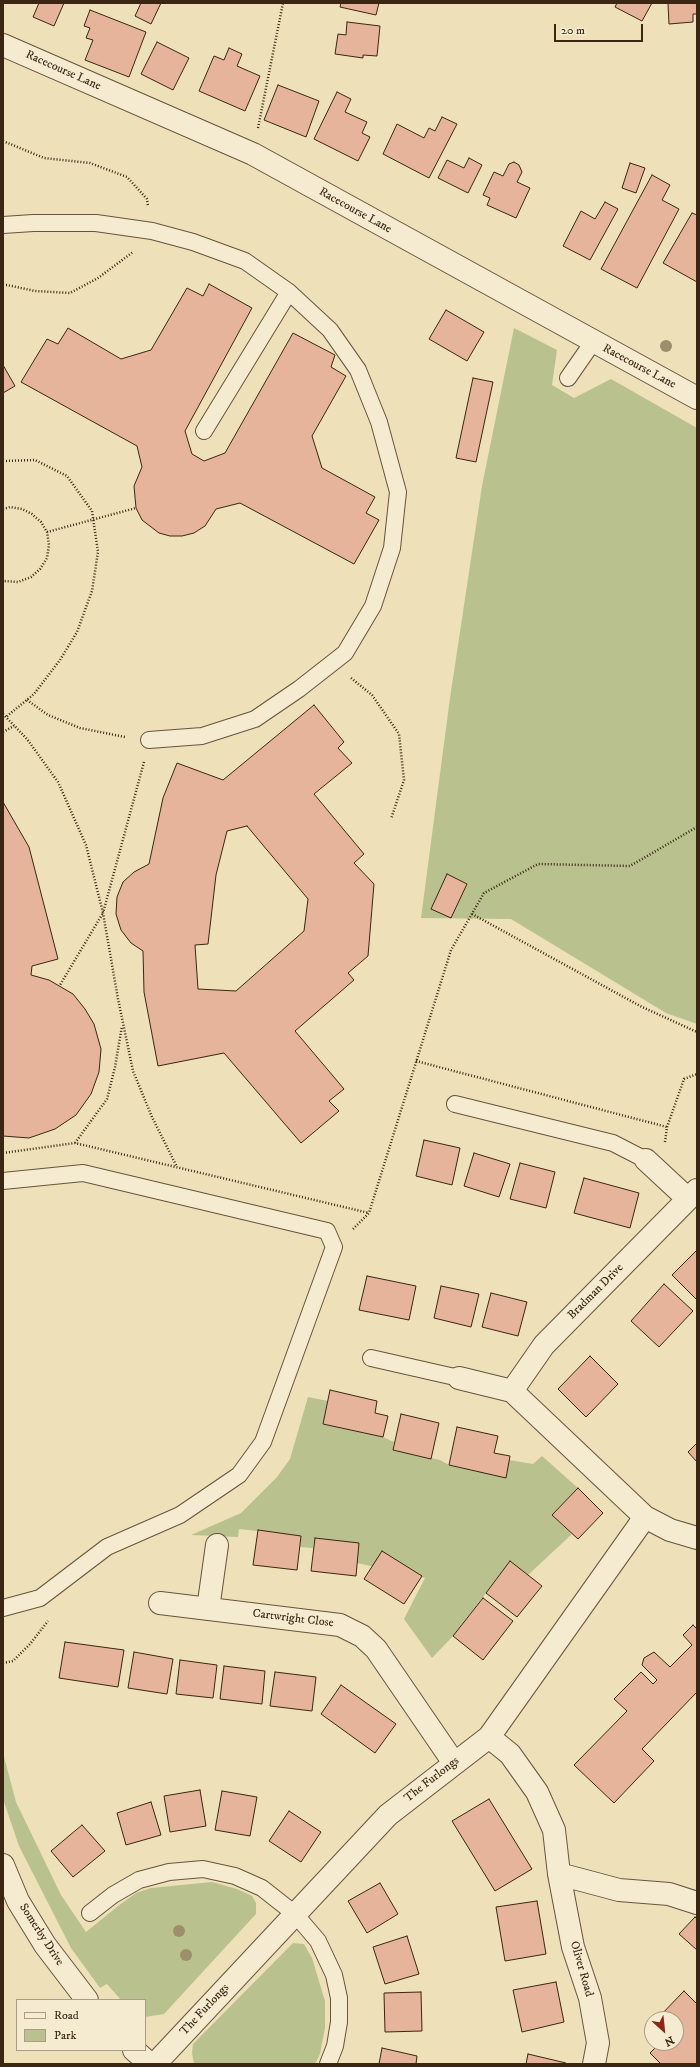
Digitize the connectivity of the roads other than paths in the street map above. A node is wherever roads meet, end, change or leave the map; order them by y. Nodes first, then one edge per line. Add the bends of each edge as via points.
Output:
1 (3, 45) edge
2 (3, 225) edge
3 (289, 292) junction
4 (593, 342) junction
5 (568, 378) dead end
6 (697, 398) edge
7 (204, 431) dead end
8 (150, 740) road end
9 (454, 1104) dead end
10 (646, 1160) joint
11 (3, 1181) edge
12 (693, 1194) edge
13 (371, 1358) dead end
14 (459, 1378) joint
15 (512, 1391) junction
16 (645, 1517) junction
17 (697, 1538) edge
18 (217, 1545) dead end
19 (160, 1603) dead end
20 (3, 1608) edge
21 (208, 1609) junction
22 (489, 1737) junction
23 (454, 1763) junction
24 (3, 1865) edge
25 (559, 1874) junction
26 (697, 1903) edge
27 (90, 1913) dead end
28 (295, 1914) junction
29 (86, 1999) edge
30 (135, 2051) edge
31 (150, 2064) edge
32 (155, 2064) edge
33 (328, 2064) edge
34 (594, 2064) edge

1 - 4 street, Racecourse Lane via 253,154
2 - 3 lane via 96,223 152,231 193,242 244,261
3 - 7 lane
3 - 8 lane via 330,330 358,370 379,422 398,492 392,548 373,606 344,653 299,689 255,719 202,736
4 - 5 lane
4 - 6 street, Racecourse Lane
9 - 10 lane via 613,1143
10 - 12 street, Bradman Drive
11 - 20 lane via 83,1173 327,1231 334,1247 263,1442 239,1475 180,1515 107,1547 40,1598
12 - 15 street, Bradman Drive via 544,1345
13 - 14 lane
14 - 15 street
15 - 16 street
16 - 17 street via 670,1530
16 - 22 street, The Furlongs
18 - 21 street
19 - 21 street, Cartwright Close
21 - 23 street, Cartwright Close via 340,1625 362,1636 376,1649
22 - 23 street, The Furlongs
22 - 25 street, Oliver Road via 510,1754 537,1792 554,1830
23 - 28 street, The Furlongs via 388,1815
24 - 29 street, Somerby Drive via 18,1901 45,1945
25 - 26 street via 619,1890 669,1894
25 - 34 street, Oliver Road via 573,1947 590,1998 598,2043
27 - 28 lane via 113,1895 139,1880 169,1872 203,1869 235,1876 262,1888
28 - 32 street, The Furlongs
28 - 33 lane via 318,1941 334,1975 339,1998 339,2022 335,2046
30 - 31 street

